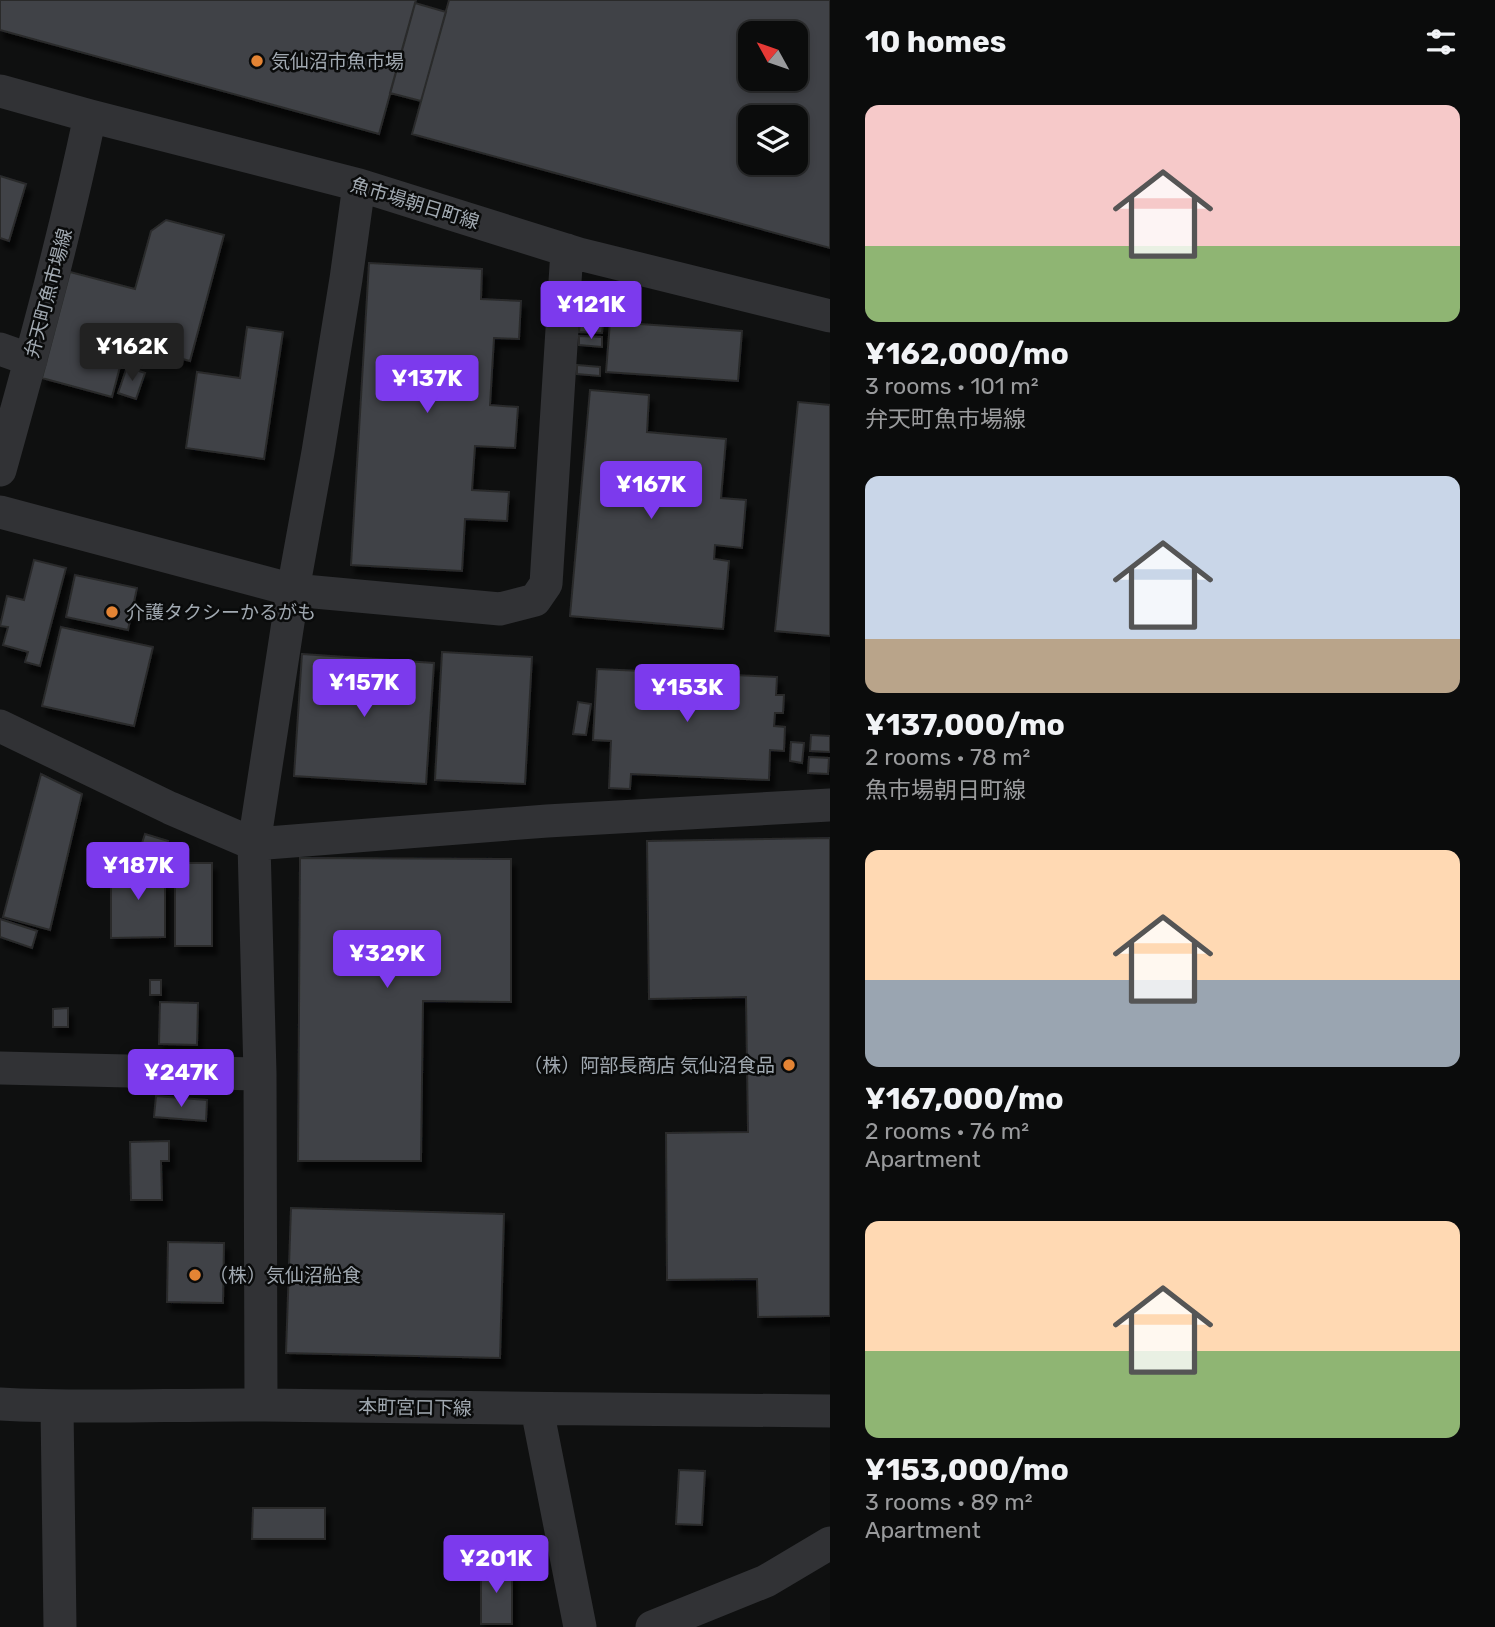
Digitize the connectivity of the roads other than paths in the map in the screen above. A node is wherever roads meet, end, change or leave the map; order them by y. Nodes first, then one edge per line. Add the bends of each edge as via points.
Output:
1 (0, 91) edge
2 (90, 116) junction
3 (359, 185) junction
4 (567, 250) junction
5 (830, 316) edge
6 (15, 355) edge
7 (0, 470) edge
8 (0, 512) edge
9 (293, 590) junction
10 (0, 726) edge
11 (830, 805) edge
12 (254, 844) junction
13 (0, 1068) edge
14 (260, 1074) junction
15 (0, 1404) edge
16 (261, 1405) junction
17 (57, 1407) junction
18 (537, 1409) junction
19 (830, 1411) edge
20 (830, 1543) edge
21 (60, 1627) edge
22 (580, 1627) edge
23 (652, 1627) edge

1 - 2 street, 魚市場朝日町線
2 - 3 street, 魚市場朝日町線
2 - 6 street, 弁天町魚市場線 via 75,191
3 - 4 street, 魚市場朝日町線
3 - 9 street
4 - 5 street, 魚市場朝日町線
4 - 9 street via 546,584 535,600 500,609
6 - 7 street, 弁天町魚市場線
8 - 9 street
9 - 12 street
10 - 12 street
11 - 12 street
12 - 14 street
13 - 14 street
14 - 16 street
15 - 17 street, 本町宮口下線
16 - 17 street, 本町宮口下線
16 - 18 street, 本町宮口下線
17 - 21 street
18 - 19 street, 本町宮口下線
18 - 22 street
20 - 23 street via 766,1581

